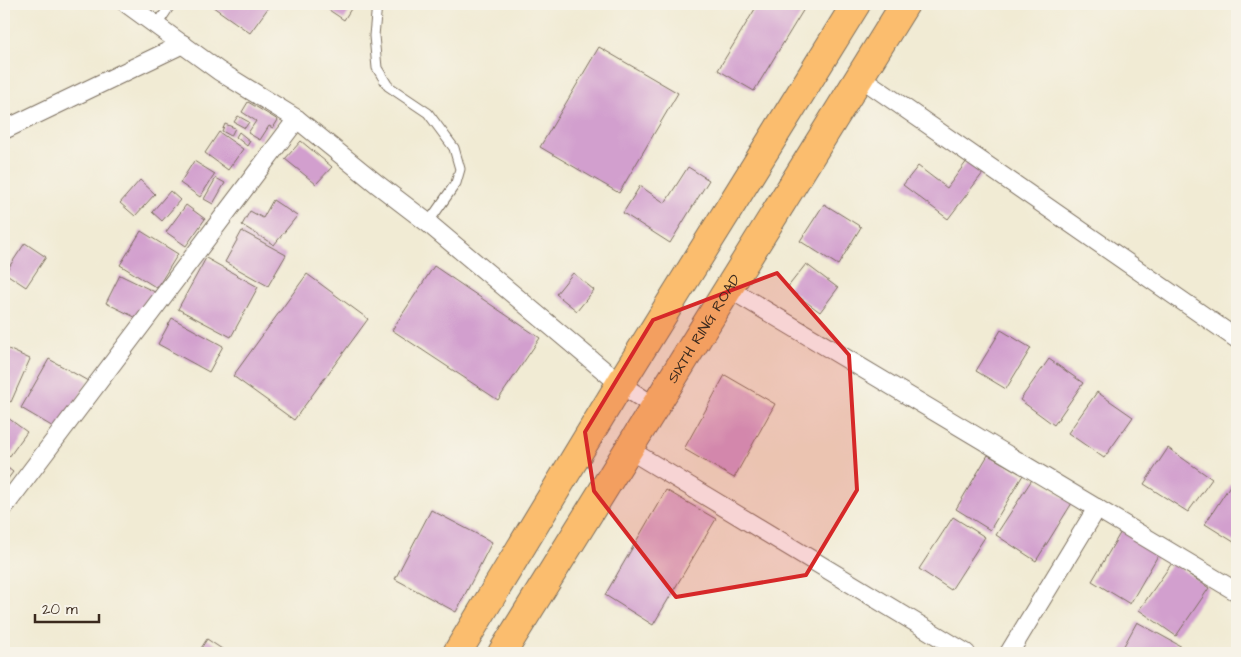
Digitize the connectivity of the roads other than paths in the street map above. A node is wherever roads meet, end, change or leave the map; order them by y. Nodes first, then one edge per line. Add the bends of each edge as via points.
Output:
1 (127, 4) edge
2 (171, 4) edge
3 (377, 4) edge
4 (856, 4) edge
5 (905, 4) edge
6 (157, 25) junction
7 (183, 44) junction
8 (860, 77) junction
9 (297, 119) junction
10 (4, 130) edge
11 (428, 223) junction
12 (728, 288) junction
13 (1237, 339) edge
14 (620, 384) junction
15 (654, 406) junction
16 (628, 450) junction
17 (4, 508) edge
18 (1097, 508) junction
19 (1237, 592) edge
20 (457, 653) edge
21 (502, 653) edge
22 (966, 653) edge
23 (1009, 653) edge

1 - 6 street
2 - 6 lane
3 - 11 lane via 376,68 388,86 428,113 454,148 460,170 456,183
4 - 14 highway
5 - 8 highway, SIXTH RING ROAD
6 - 7 street
7 - 9 street via 219,71
7 - 10 street
8 - 12 highway, SIXTH RING ROAD
8 - 13 street
9 - 11 street
9 - 17 street
11 - 14 street
12 - 15 highway, SIXTH RING ROAD
12 - 18 street
14 - 15 street
14 - 20 highway
15 - 16 highway, SIXTH RING ROAD
16 - 21 highway, SIXTH RING ROAD
16 - 22 street
18 - 19 street
18 - 23 street

